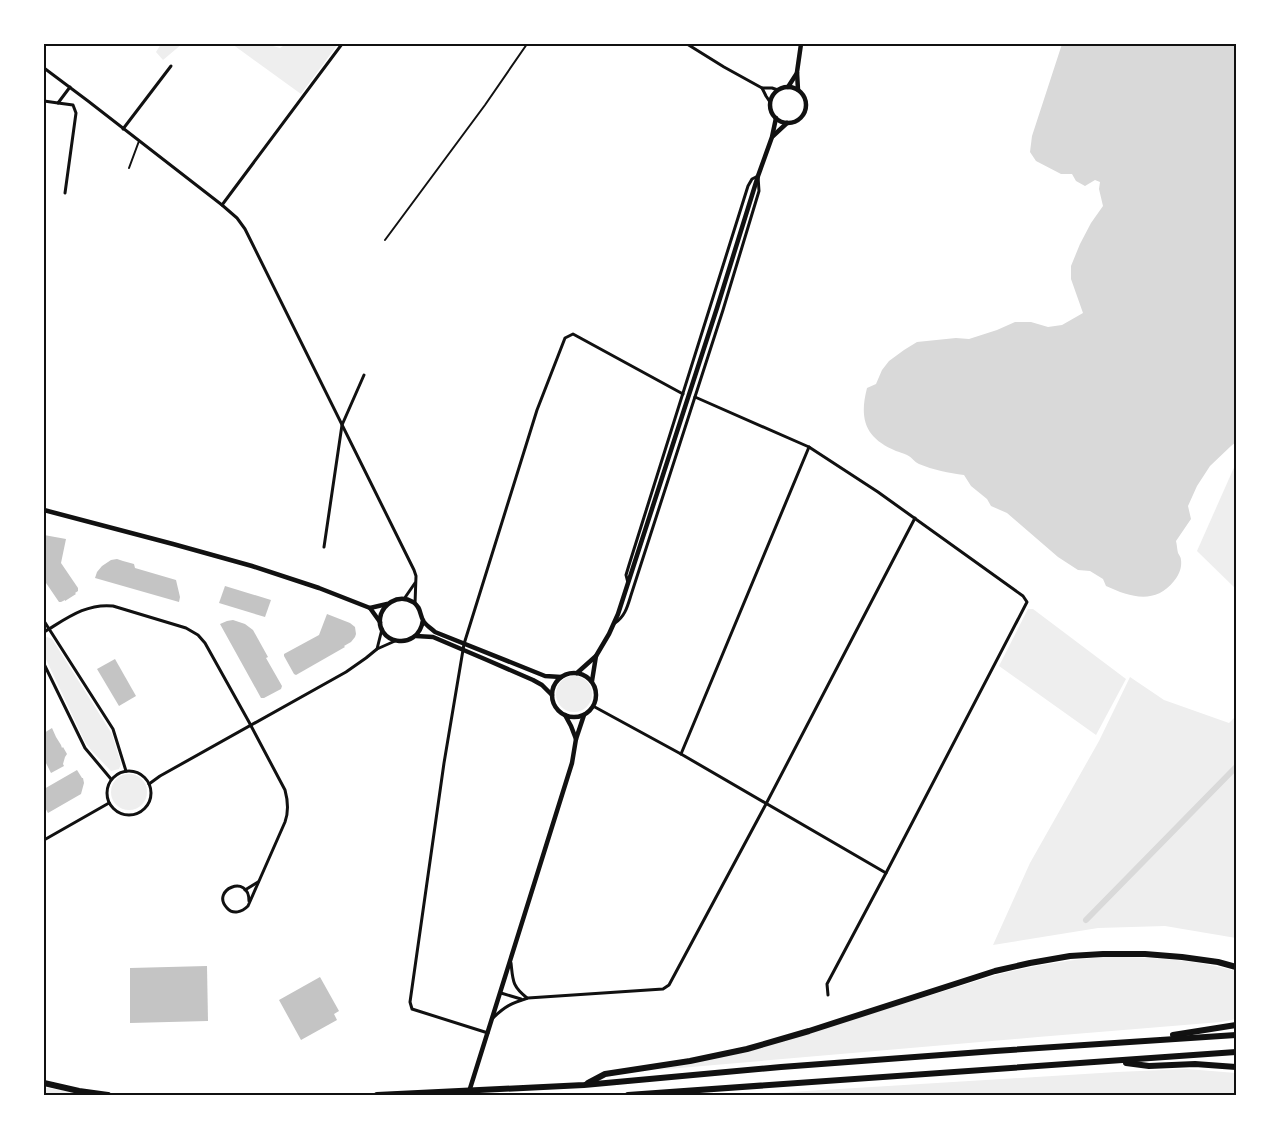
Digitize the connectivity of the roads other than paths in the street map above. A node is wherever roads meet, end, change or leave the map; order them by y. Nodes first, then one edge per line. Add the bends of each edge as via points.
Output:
1 (342, 44) edge
2 (527, 44) edge
3 (687, 44) edge
4 (801, 44) edge
5 (171, 66) dead end
6 (44, 68) edge
7 (797, 72) junction
8 (70, 87) junction
9 (788, 87) junction
10 (762, 88) junction
11 (778, 90) junction
12 (798, 90) junction
13 (44, 102) edge
14 (770, 102) junction
15 (58, 103) junction
16 (776, 118) junction
17 (787, 123) junction
18 (123, 129) junction
19 (772, 137) junction
20 (139, 142) junction
21 (129, 168) dead end
22 (758, 176) junction
23 (65, 193) dead end
24 (222, 205) junction
25 (385, 240) dead end
26 (364, 375) dead end
27 (683, 394) junction
28 (695, 397) junction
29 (342, 425) junction
30 (809, 447) junction
31 (44, 510) edge
32 (915, 518) junction
33 (324, 547) dead end
34 (415, 583) junction
35 (628, 584) junction
36 (404, 599) junction
37 (388, 604) junction
38 (415, 604) junction
39 (370, 608) junction
40 (423, 620) junction
41 (44, 621) edge
42 (380, 622) junction
43 (615, 623) junction
44 (50, 629) junction
45 (382, 629) junction
46 (44, 632) edge
47 (416, 636) junction
48 (395, 641) junction
49 (464, 644) junction
50 (377, 649) junction
51 (463, 650) junction
52 (596, 656) junction
53 (44, 664) edge
54 (577, 673) junction
55 (561, 677) junction
56 (592, 681) junction
57 (552, 695) junction
58 (593, 706) junction
59 (565, 715) junction
60 (584, 715) junction
61 (251, 725) junction
62 (576, 739) junction
63 (681, 754) junction
64 (126, 771) junction
65 (112, 779) junction
66 (149, 784) junction
67 (109, 803) junction
68 (766, 804) junction
69 (44, 840) edge
70 (886, 873) junction
71 (258, 882) junction
72 (245, 890) junction
73 (249, 901) junction
74 (510, 961) junction
75 (1236, 967) edge
76 (501, 992) junction
77 (828, 995) dead end
78 (528, 998) junction
79 (523, 1000) junction
80 (492, 1018) junction
81 (1236, 1025) edge
82 (488, 1033) junction
83 (1236, 1035) edge
84 (1135, 1041) junction
85 (1236, 1052) edge
86 (1113, 1061) junction
87 (1236, 1067) edge
88 (44, 1083) edge
89 (584, 1084) junction
90 (108, 1095) edge
91 (378, 1095) edge
92 (468, 1095) edge
93 (628, 1095) edge

1 - 24 street
2 - 25 lane
3 - 10 street
4 - 7 main road
5 - 18 street
6 - 8 street
7 - 9 main road
7 - 12 main road
8 - 15 street
8 - 18 street
9 - 11 main road
9 - 12 main road
10 - 11 street
10 - 14 street
11 - 14 main road
12 - 17 main road via 804,98 804,112 796,121
13 - 15 street
14 - 16 main road via 771,112
15 - 23 street via 73,105 76,113
16 - 17 main road
16 - 19 main road
17 - 19 main road
18 - 20 street
19 - 22 main road
20 - 21 lane
20 - 24 street
22 - 27 street via 748,186
22 - 28 street via 759,191
22 - 35 main road
24 - 29 street via 246,229
26 - 29 street
27 - 35 street via 626,575
27 - 49 street via 573,334 565,338 538,410
28 - 30 street
28 - 43 street via 624,615
29 - 33 street
29 - 34 street via 414,570
30 - 32 street
30 - 63 street
31 - 39 main road via 252,566
32 - 68 street
32 - 70 street via 1027,602
34 - 36 street
34 - 38 street
35 - 43 main road
36 - 37 main road
36 - 38 main road
37 - 39 main road
37 - 42 main road via 383,609
38 - 40 main road
39 - 42 main road
40 - 47 main road
40 - 49 main road via 435,632
41 - 44 street
42 - 45 main road
43 - 52 main road
44 - 46 street
44 - 61 street via 92,606 103,605 186,628 205,643
44 - 64 street via 113,729
45 - 48 main road
45 - 50 street
47 - 48 main road via 402,642
47 - 51 main road via 433,637
48 - 50 street
49 - 51 street
49 - 55 main road via 544,676
50 - 61 street via 346,672
51 - 57 main road via 542,685
51 - 82 street via 410,1002 412,1009
52 - 54 main road
52 - 56 main road
53 - 65 street via 85,748
54 - 55 main road
54 - 56 main road
55 - 57 main road via 554,685
56 - 58 main road via 596,689
57 - 59 main road via 556,706
58 - 60 main road
58 - 63 street
59 - 60 main road
59 - 62 main road
60 - 62 main road
61 - 66 street
61 - 71 street via 288,799 285,822
62 - 74 main road via 570,768
63 - 68 street
64 - 65 street
64 - 66 street via 140,773
65 - 67 street via 107,791
66 - 67 street via 151,798 137,813 122,814
67 - 69 street
68 - 70 street
68 - 78 street via 669,985 663,989
70 - 77 street via 827,984
71 - 72 street
71 - 73 street
72 - 73 street
72 - 73 street via 237,886 229,888 224,895 224,903 229,910 237,912 245,909
74 - 76 main road
74 - 78 street via 514,984
75 - 89 highway via 1145,954 1070,956 995,972 747,1049 605,1074
76 - 79 street
76 - 80 main road
78 - 79 street
79 - 80 street via 504,1007
80 - 82 main road
81 - 84 highway
82 - 92 main road
83 - 84 highway
84 - 89 highway
85 - 86 highway
86 - 87 highway via 1149,1066 1195,1064
86 - 93 highway
88 - 90 highway
89 - 91 highway

